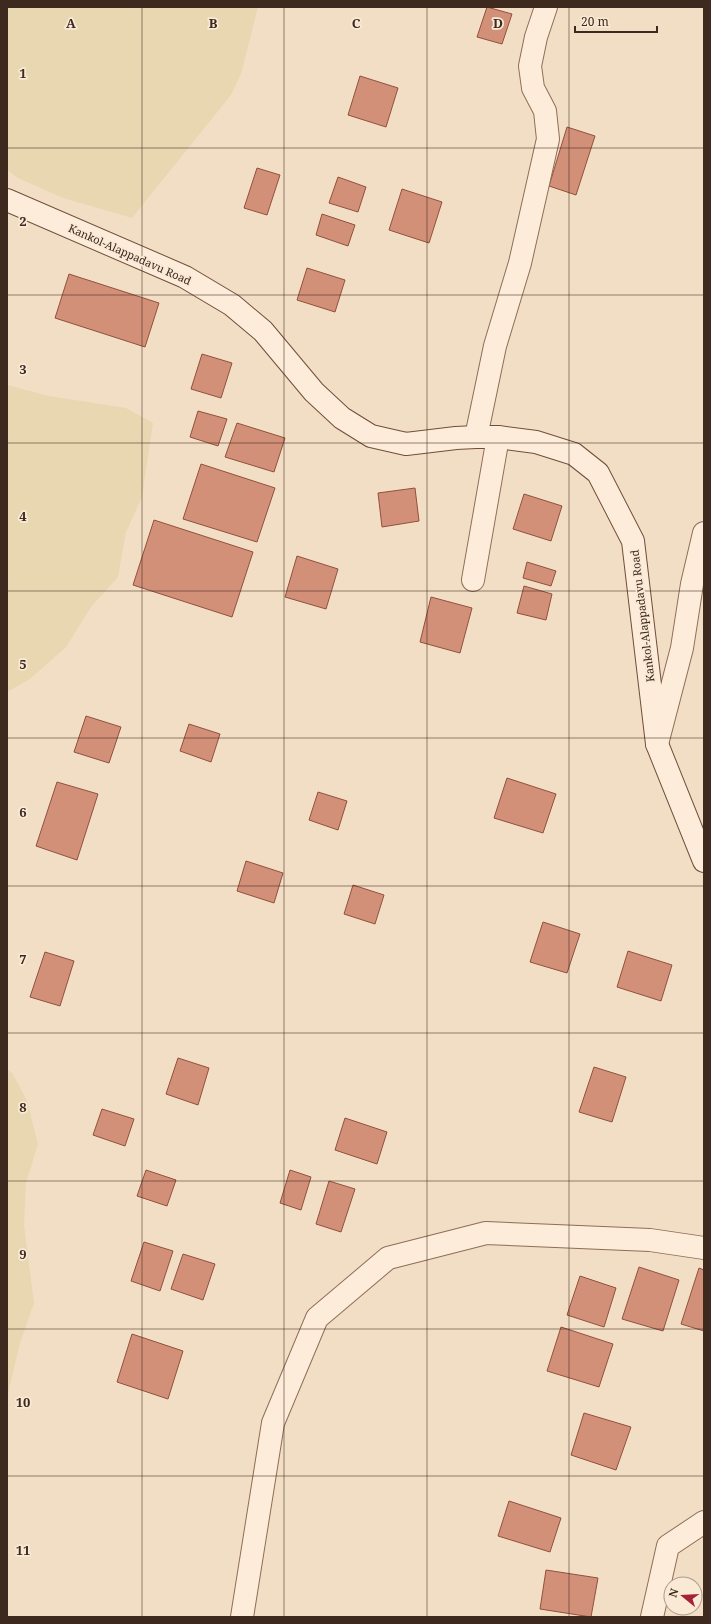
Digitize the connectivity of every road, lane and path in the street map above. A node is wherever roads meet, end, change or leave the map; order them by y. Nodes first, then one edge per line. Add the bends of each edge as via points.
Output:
1 (546, 7) edge
2 (7, 200) edge
3 (476, 437) junction
4 (498, 437) junction
5 (704, 533) edge
6 (473, 580) dead end
7 (657, 744) junction
8 (704, 861) edge
9 (704, 1248) edge
10 (704, 1522) edge
11 (242, 1617) edge
12 (652, 1617) edge

1 - 3 street via 530,66 533,88 545,111 548,139 520,263 495,346
2 - 3 street, Kankol-Alappadavu Road via 185,277 232,305 263,331 314,392 342,418 372,436 406,444
3 - 4 street, Kankol-Alappadavu Road
4 - 6 street
4 - 7 street, Kankol-Alappadavu Road via 536,442 574,454 598,472 608,489 633,541
5 - 7 street via 692,584 682,648
7 - 8 street, Kankol-Alappadavu Road
9 - 11 street via 650,1240 486,1233 388,1258 317,1318 273,1423
10 - 12 street via 668,1546

